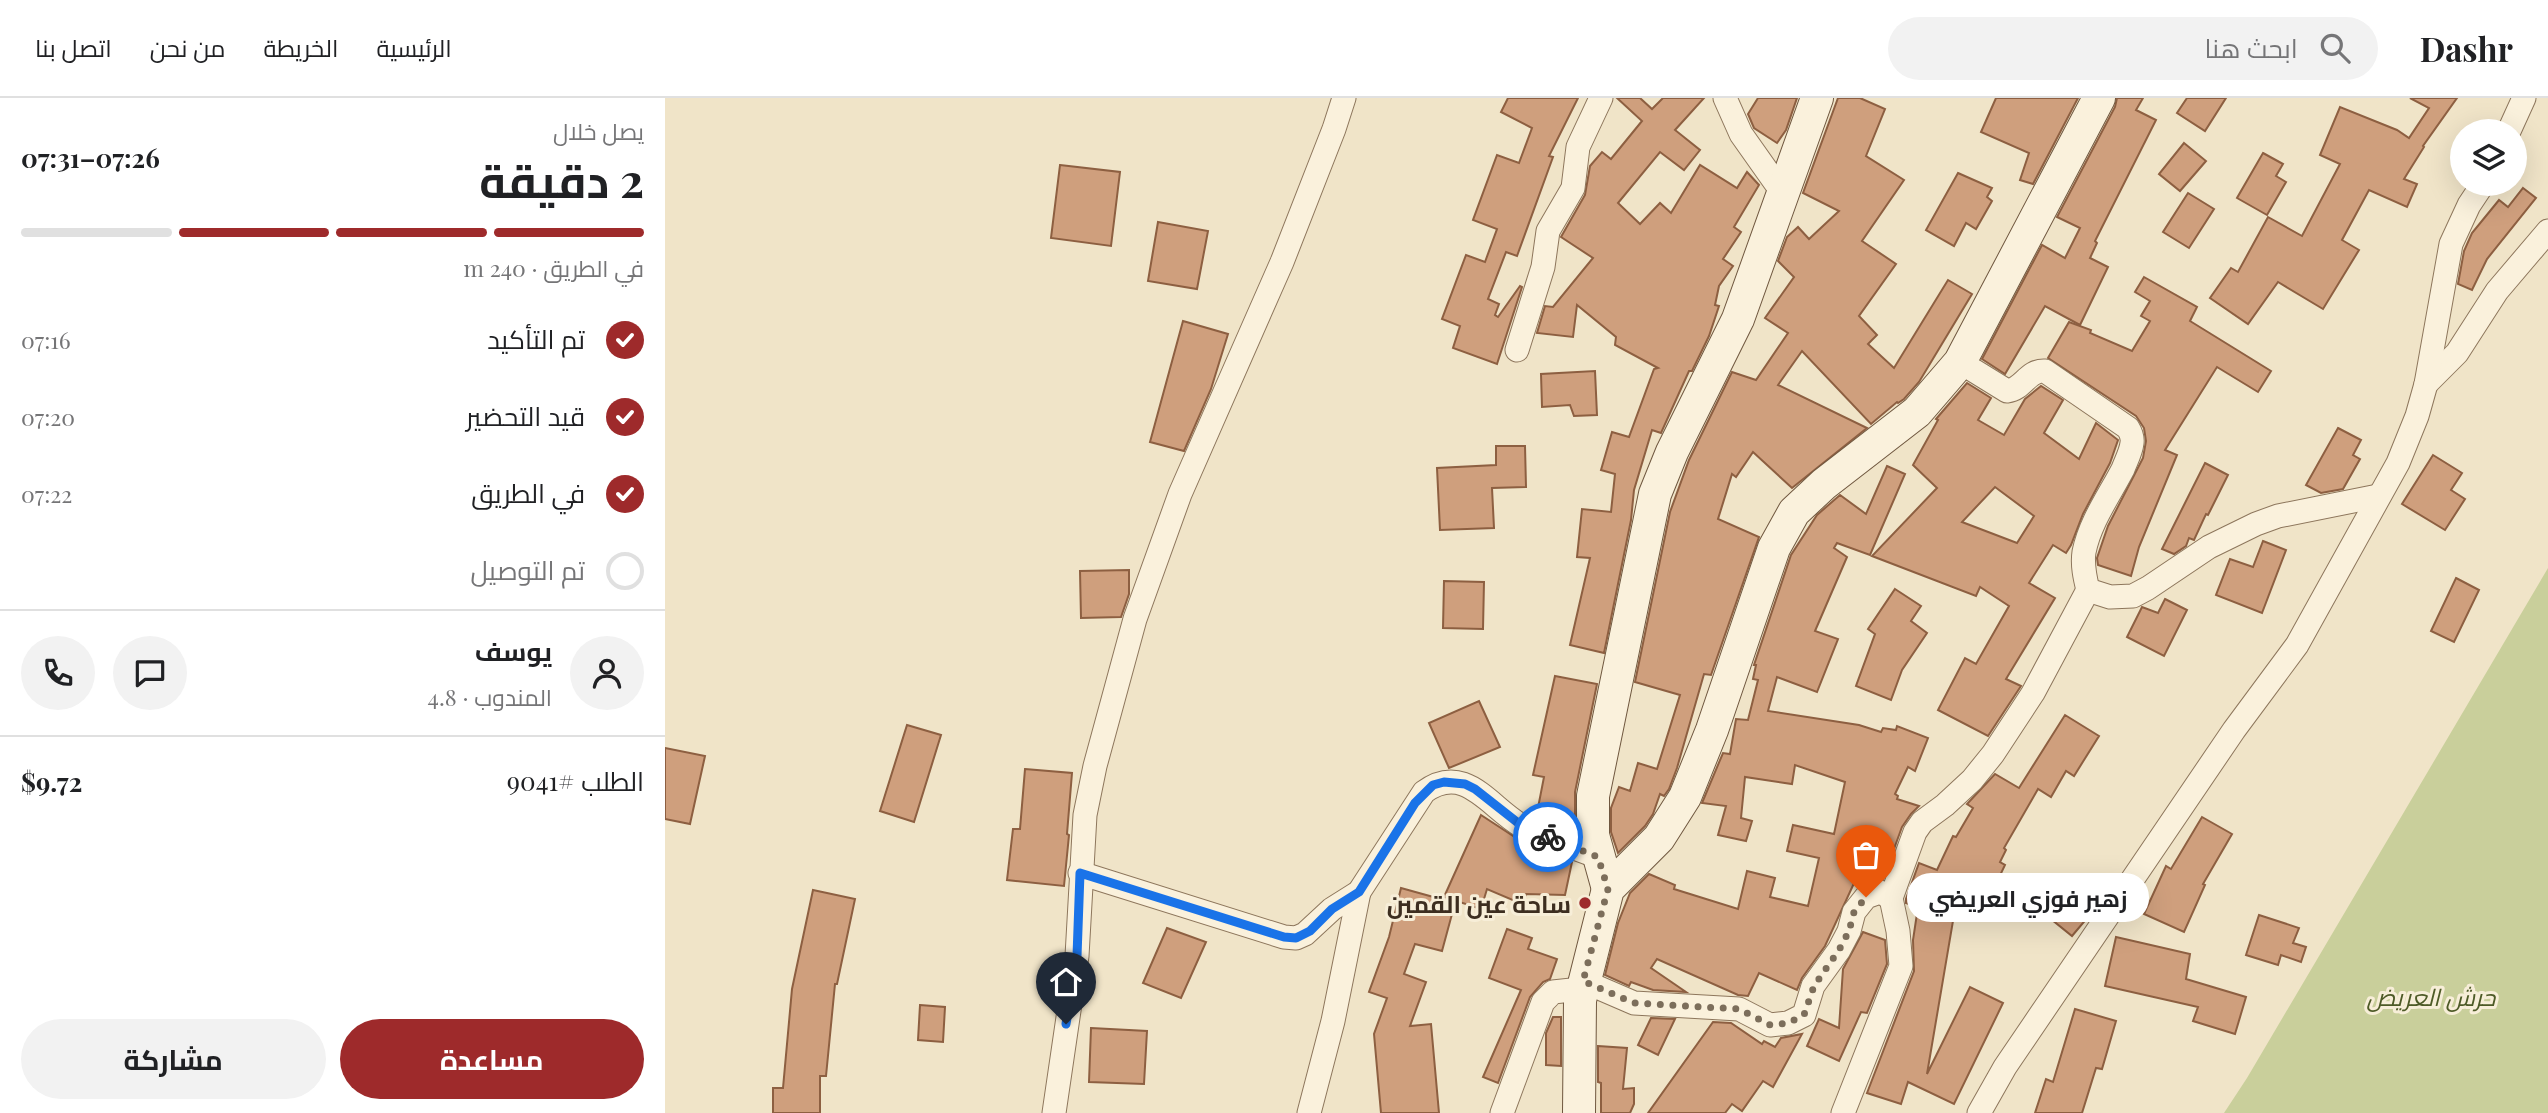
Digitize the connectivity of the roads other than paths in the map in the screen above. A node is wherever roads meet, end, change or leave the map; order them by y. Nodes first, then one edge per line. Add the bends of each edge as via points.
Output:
1 (1344, 98) edge
2 (1601, 98) edge
3 (1725, 98) edge
4 (1817, 98) edge
5 (2099, 98) edge
6 (2524, 98) edge
7 (2514, 119) edge
8 (1782, 192) junction
9 (2475, 196) edge
10 (2548, 231) edge
11 (1517, 350) dead end
12 (1960, 362) junction
13 (2426, 384) junction
14 (2378, 496) junction
15 (2088, 590) junction
16 (1598, 857) junction
17 (1080, 873) junction
18 (1608, 889) junction
19 (1359, 892) junction
20 (1891, 898) junction
21 (1582, 985) junction
22 (1054, 1113) edge
23 (1309, 1113) edge
24 (1502, 1113) edge
25 (1579, 1113) edge
26 (1843, 1113) edge
27 (1979, 1113) edge

1 - 17 street via 1282,262 1206,432 1147,583 1095,766
2 - 11 street via 1578,148 1573,188 1548,231 1543,267
3 - 8 street via 1741,135
4 - 8 street
5 - 12 street
6 - 7 street
8 - 16 street via 1734,327 1655,494 1593,796
9 - 13 street via 2451,244
10 - 13 street via 2497,290 2457,353
12 - 15 street via 2007,391 2019,387 2032,373 2045,371 2128,428 2132,436 2129,455 2093,524 2084,553
12 - 18 street via 1917,412 1794,513 1774,548 1685,797 1659,838
13 - 14 street via 2409,439
14 - 15 street via 2256,524 2209,547 2133,596 2110,597
14 - 27 street via 2297,645 2234,730
15 - 20 street via 2033,693 1993,754 1972,780 1915,832
16 - 18 street
16 - 19 street via 1522,826 1465,784 1444,782 1433,785 1415,803
17 - 19 street via 1290,938 1310,931 1332,909
17 - 22 street via 1077,956
18 - 21 street
19 - 23 street
20 - 21 street via 1880,892 1866,897 1814,986 1804,1015 1788,1023 1770,1025 1739,1009 1634,1003
20 - 26 street via 1901,967
21 - 24 street via 1553,992 1543,1002
21 - 25 street

